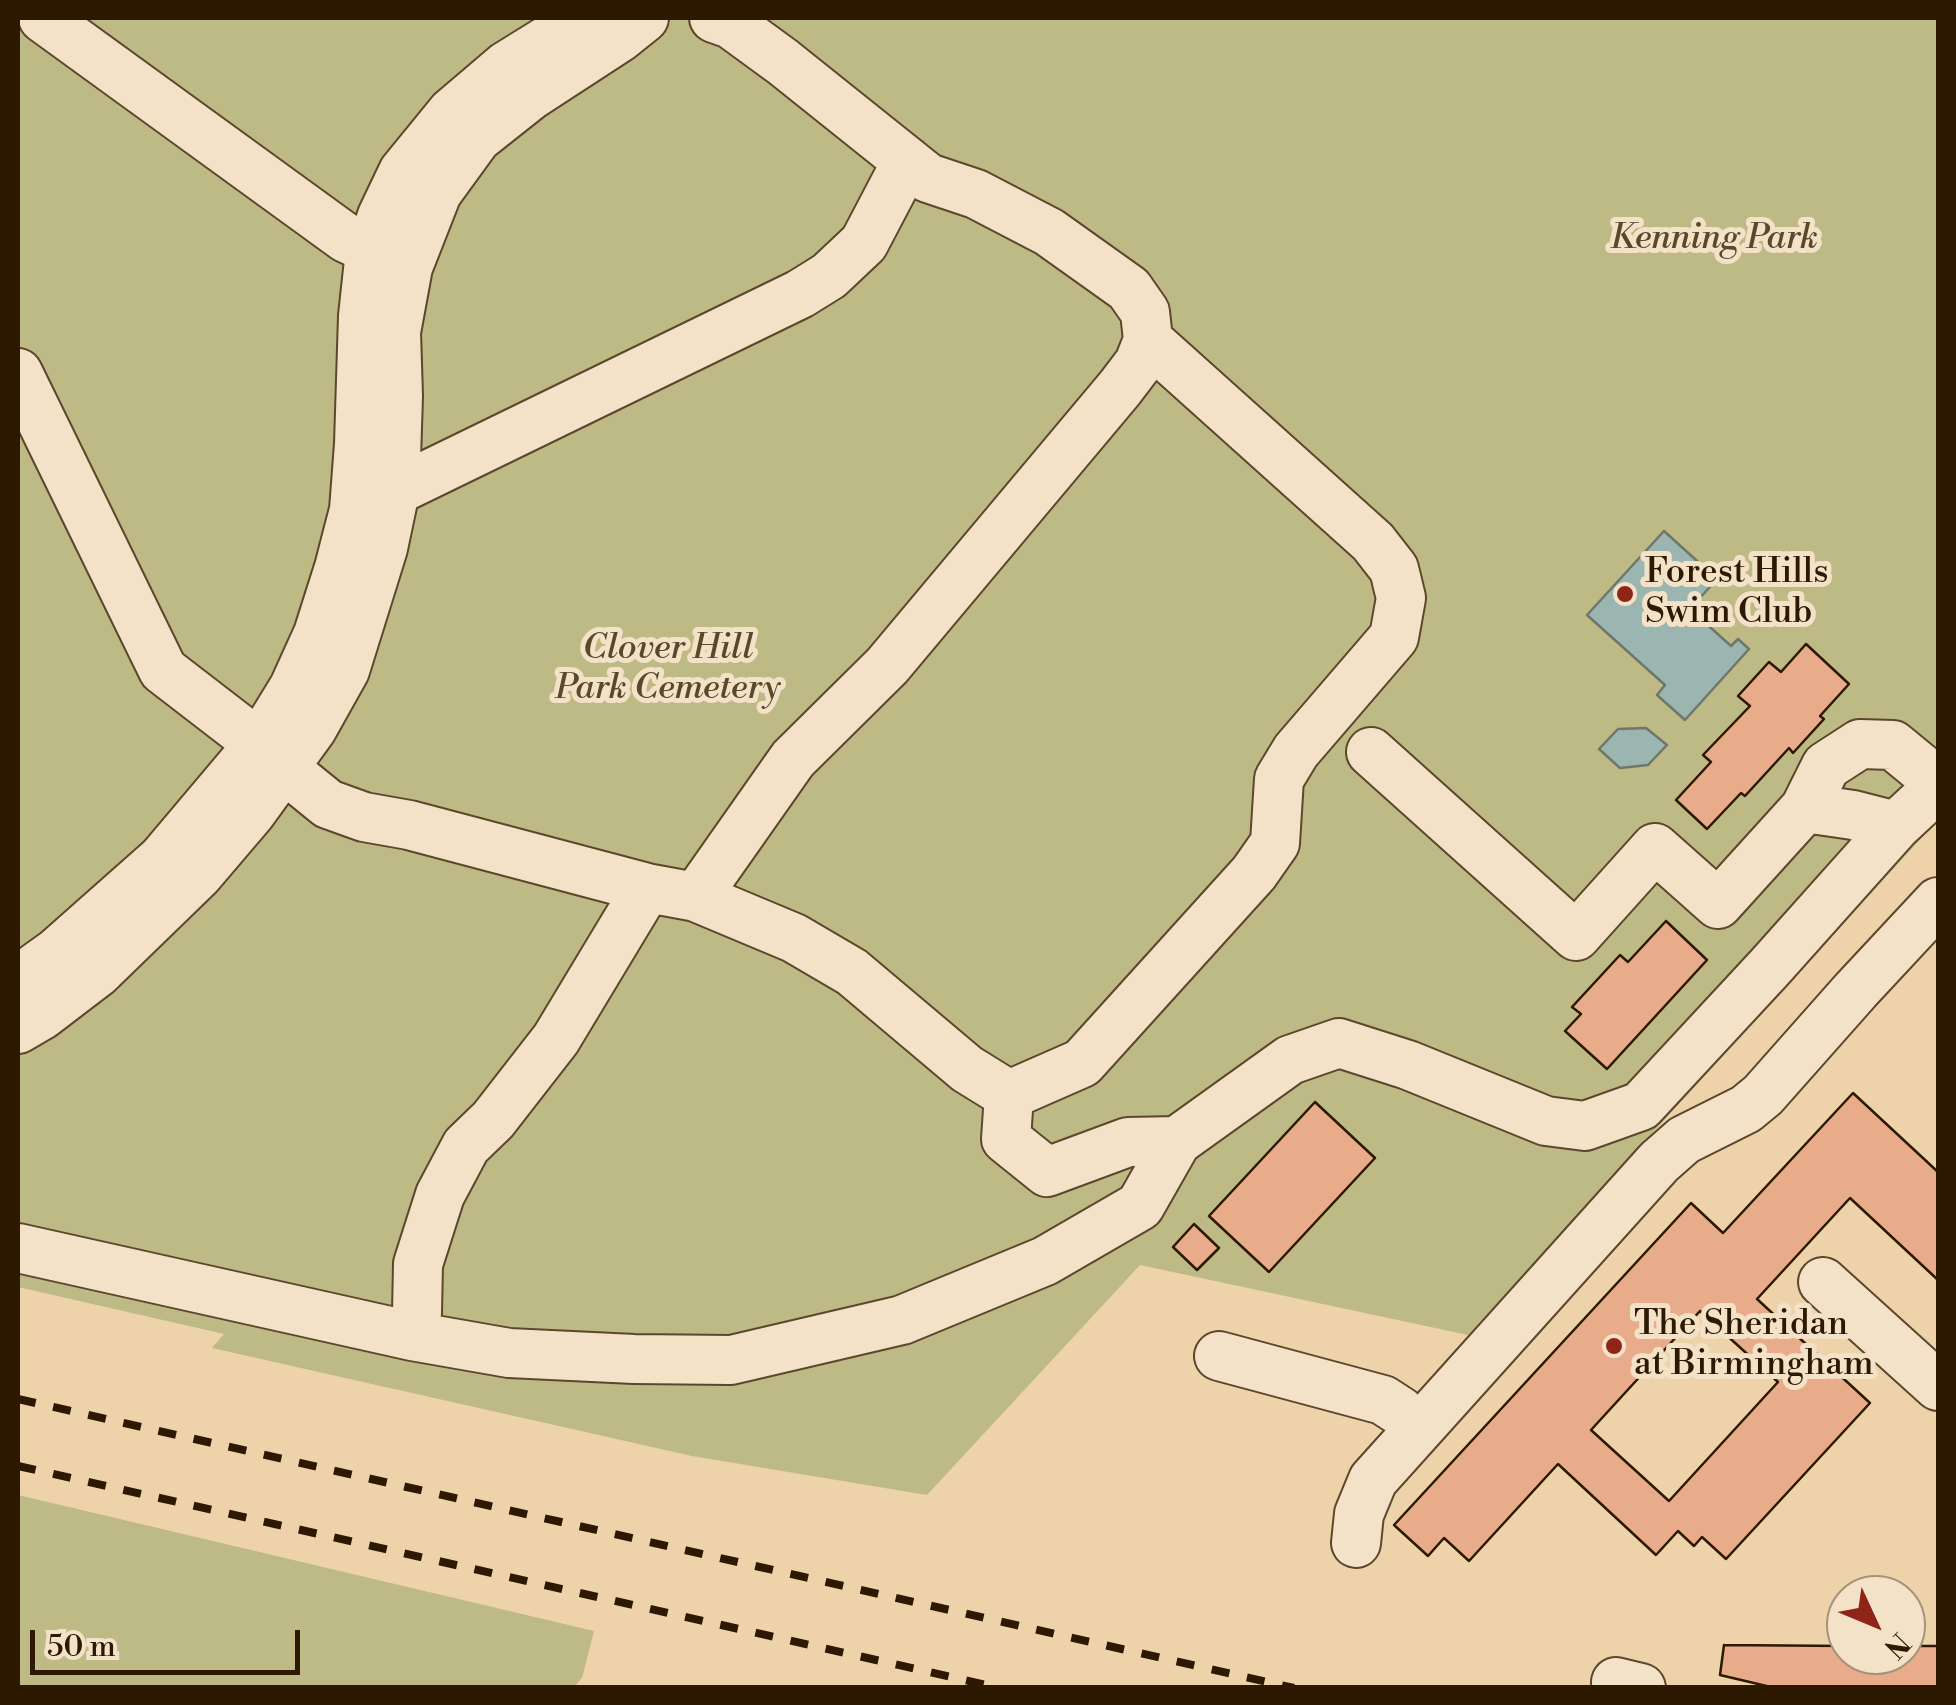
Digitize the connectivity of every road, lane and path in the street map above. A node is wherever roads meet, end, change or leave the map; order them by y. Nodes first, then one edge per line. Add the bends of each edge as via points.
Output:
1 (43, 18) edge
2 (596, 18) edge
3 (644, 18) edge
4 (714, 18) edge
5 (908, 160) junction
6 (389, 259) junction
7 (1148, 340) junction
8 (18, 373) edge
9 (395, 492) junction
10 (1371, 752) dead end
11 (272, 756) junction
12 (1938, 784) edge
13 (1805, 808) junction
14 (1896, 826) junction
15 (647, 888) junction
16 (696, 897) junction
17 (1938, 902) edge
18 (18, 980) edge
19 (18, 1029) edge
20 (1008, 1095) junction
21 (1177, 1141) junction
22 (18, 1248) edge
23 (1823, 1282) dead end
24 (412, 1336) junction
25 (1219, 1356) dead end
26 (1938, 1386) edge
27 (1418, 1430) junction
28 (1356, 1543) dead end

1 - 6 lane via 346,238
2 - 6 lane via 506,66 452,112 404,172 382,216
3 - 6 lane via 478,138
4 - 5 lane via 783,62
5 - 7 lane via 928,178 1049,232 1129,289 1145,312
5 - 9 lane via 864,243 830,276
6 - 9 lane via 398,396
6 - 11 lane via 363,316 354,510 318,634
7 - 16 lane via 1120,388 934,610 792,758
7 - 20 lane via 1373,542 1394,569 1401,598 1394,637 1279,779 1275,843 1254,873 1082,1063
8 - 11 lane via 163,670
9 - 11 lane via 345,670 312,729
10 - 13 lane via 1576,936 1655,848 1718,904
11 - 15 lane via 328,804
11 - 18 lane
11 - 19 lane via 198,874 83,984
12 - 13 lane via 1893,745 1860,744 1826,766
12 - 14 lane
13 - 14 lane
14 - 21 lane via 1641,1106 1585,1126 1546,1121 1339,1043 1290,1060
15 - 16 lane
15 - 24 lane via 556,1040 466,1146 440,1196 418,1264
16 - 20 lane via 794,938 852,972
17 - 27 lane via 1763,1095 1659,1162
20 - 21 lane via 1006,1139 1047,1172 1128,1142
21 - 24 lane via 1140,1206 1045,1261 902,1320 731,1360 509,1352
22 - 24 lane
23 - 26 lane
25 - 27 lane via 1383,1400
27 - 28 lane via 1373,1480

